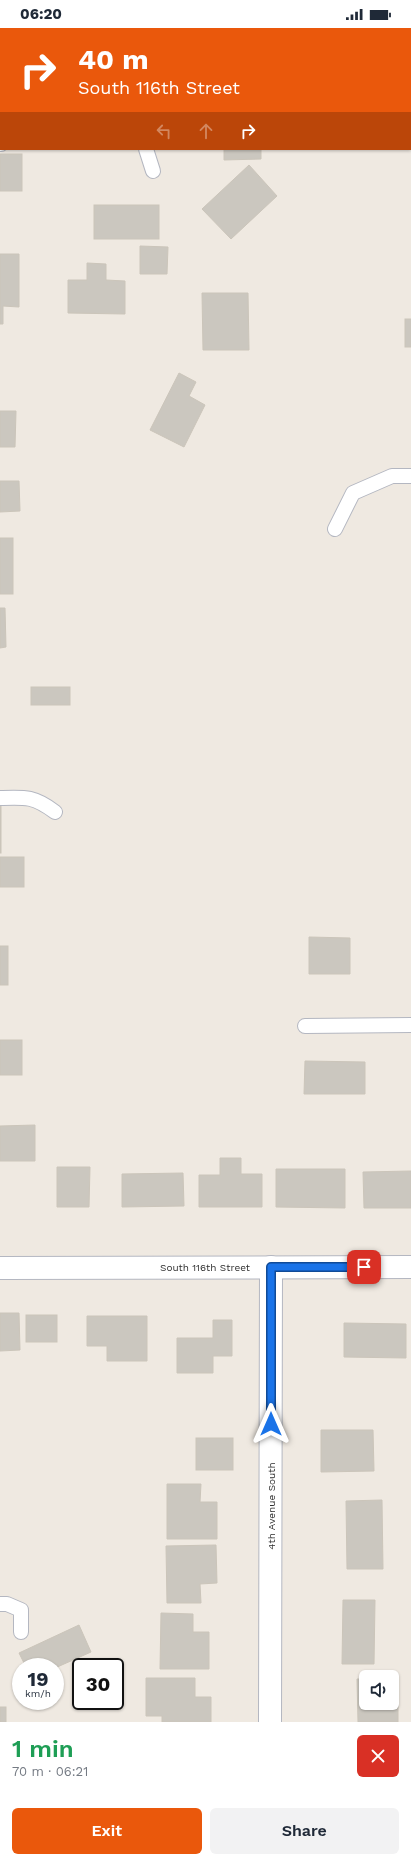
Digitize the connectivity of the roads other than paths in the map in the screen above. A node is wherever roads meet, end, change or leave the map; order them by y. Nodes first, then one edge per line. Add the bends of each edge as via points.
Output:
1 (146, 150) edge
2 (153, 171) dead end
3 (411, 476) edge
4 (335, 529) dead end
5 (0, 798) edge
6 (55, 812) dead end
7 (411, 1025) edge
8 (305, 1026) dead end
9 (271, 1267) junction
10 (411, 1267) edge
11 (0, 1268) edge
12 (0, 1604) edge
13 (21, 1632) dead end
14 (270, 1722) edge

1 - 2 lane
3 - 4 lane via 392,476 353,493
5 - 6 lane via 26,798 41,802
7 - 8 lane
9 - 10 street, South 116th Street
9 - 11 street, South 116th Street
9 - 14 street, 4th Avenue South
12 - 13 lane via 21,1610

